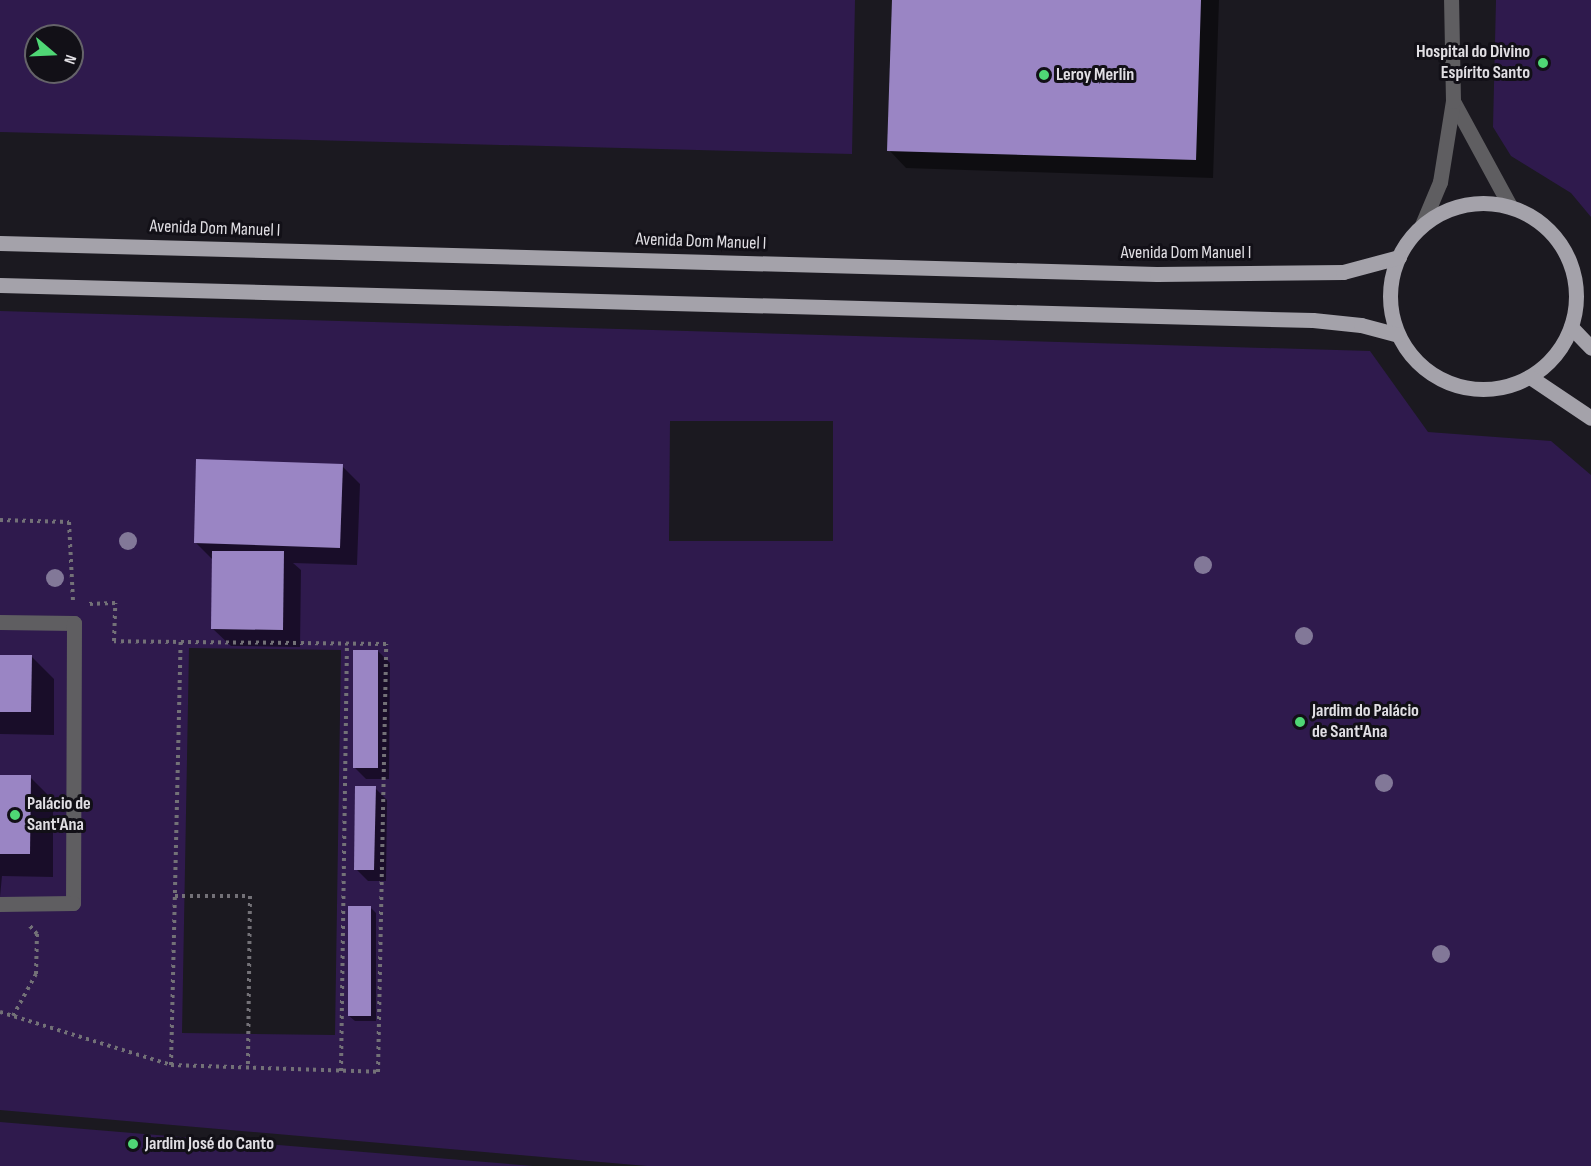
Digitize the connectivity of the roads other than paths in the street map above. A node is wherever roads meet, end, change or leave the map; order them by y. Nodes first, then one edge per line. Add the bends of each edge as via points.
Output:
1 (1451, 0) edge
2 (1453, 102) junction
3 (1510, 206) junction
4 (1422, 225) junction
5 (0, 243) edge
6 (1399, 257) junction
7 (0, 285) edge
8 (1572, 327) junction
9 (1398, 335) junction
10 (1591, 348) edge
11 (1530, 377) junction
12 (1591, 418) edge
13 (0, 622) edge
14 (0, 904) edge

1 - 2 street
2 - 3 street
2 - 4 street via 1440,182
3 - 4 main road via 1479,202 1449,209
3 - 8 main road via 1537,219 1559,240 1572,267 1577,297
4 - 6 main road
5 - 6 main road, Avenida Dom Manuel I via 1157,274 1343,272
6 - 9 main road via 1391,282 1391,309
7 - 9 main road via 1313,320 1361,325
8 - 10 main road
8 - 11 main road via 1548,364
9 - 11 main road via 1416,361 1441,379 1470,389 1501,388
11 - 12 main road
13 - 14 street via 74,623 73,903

